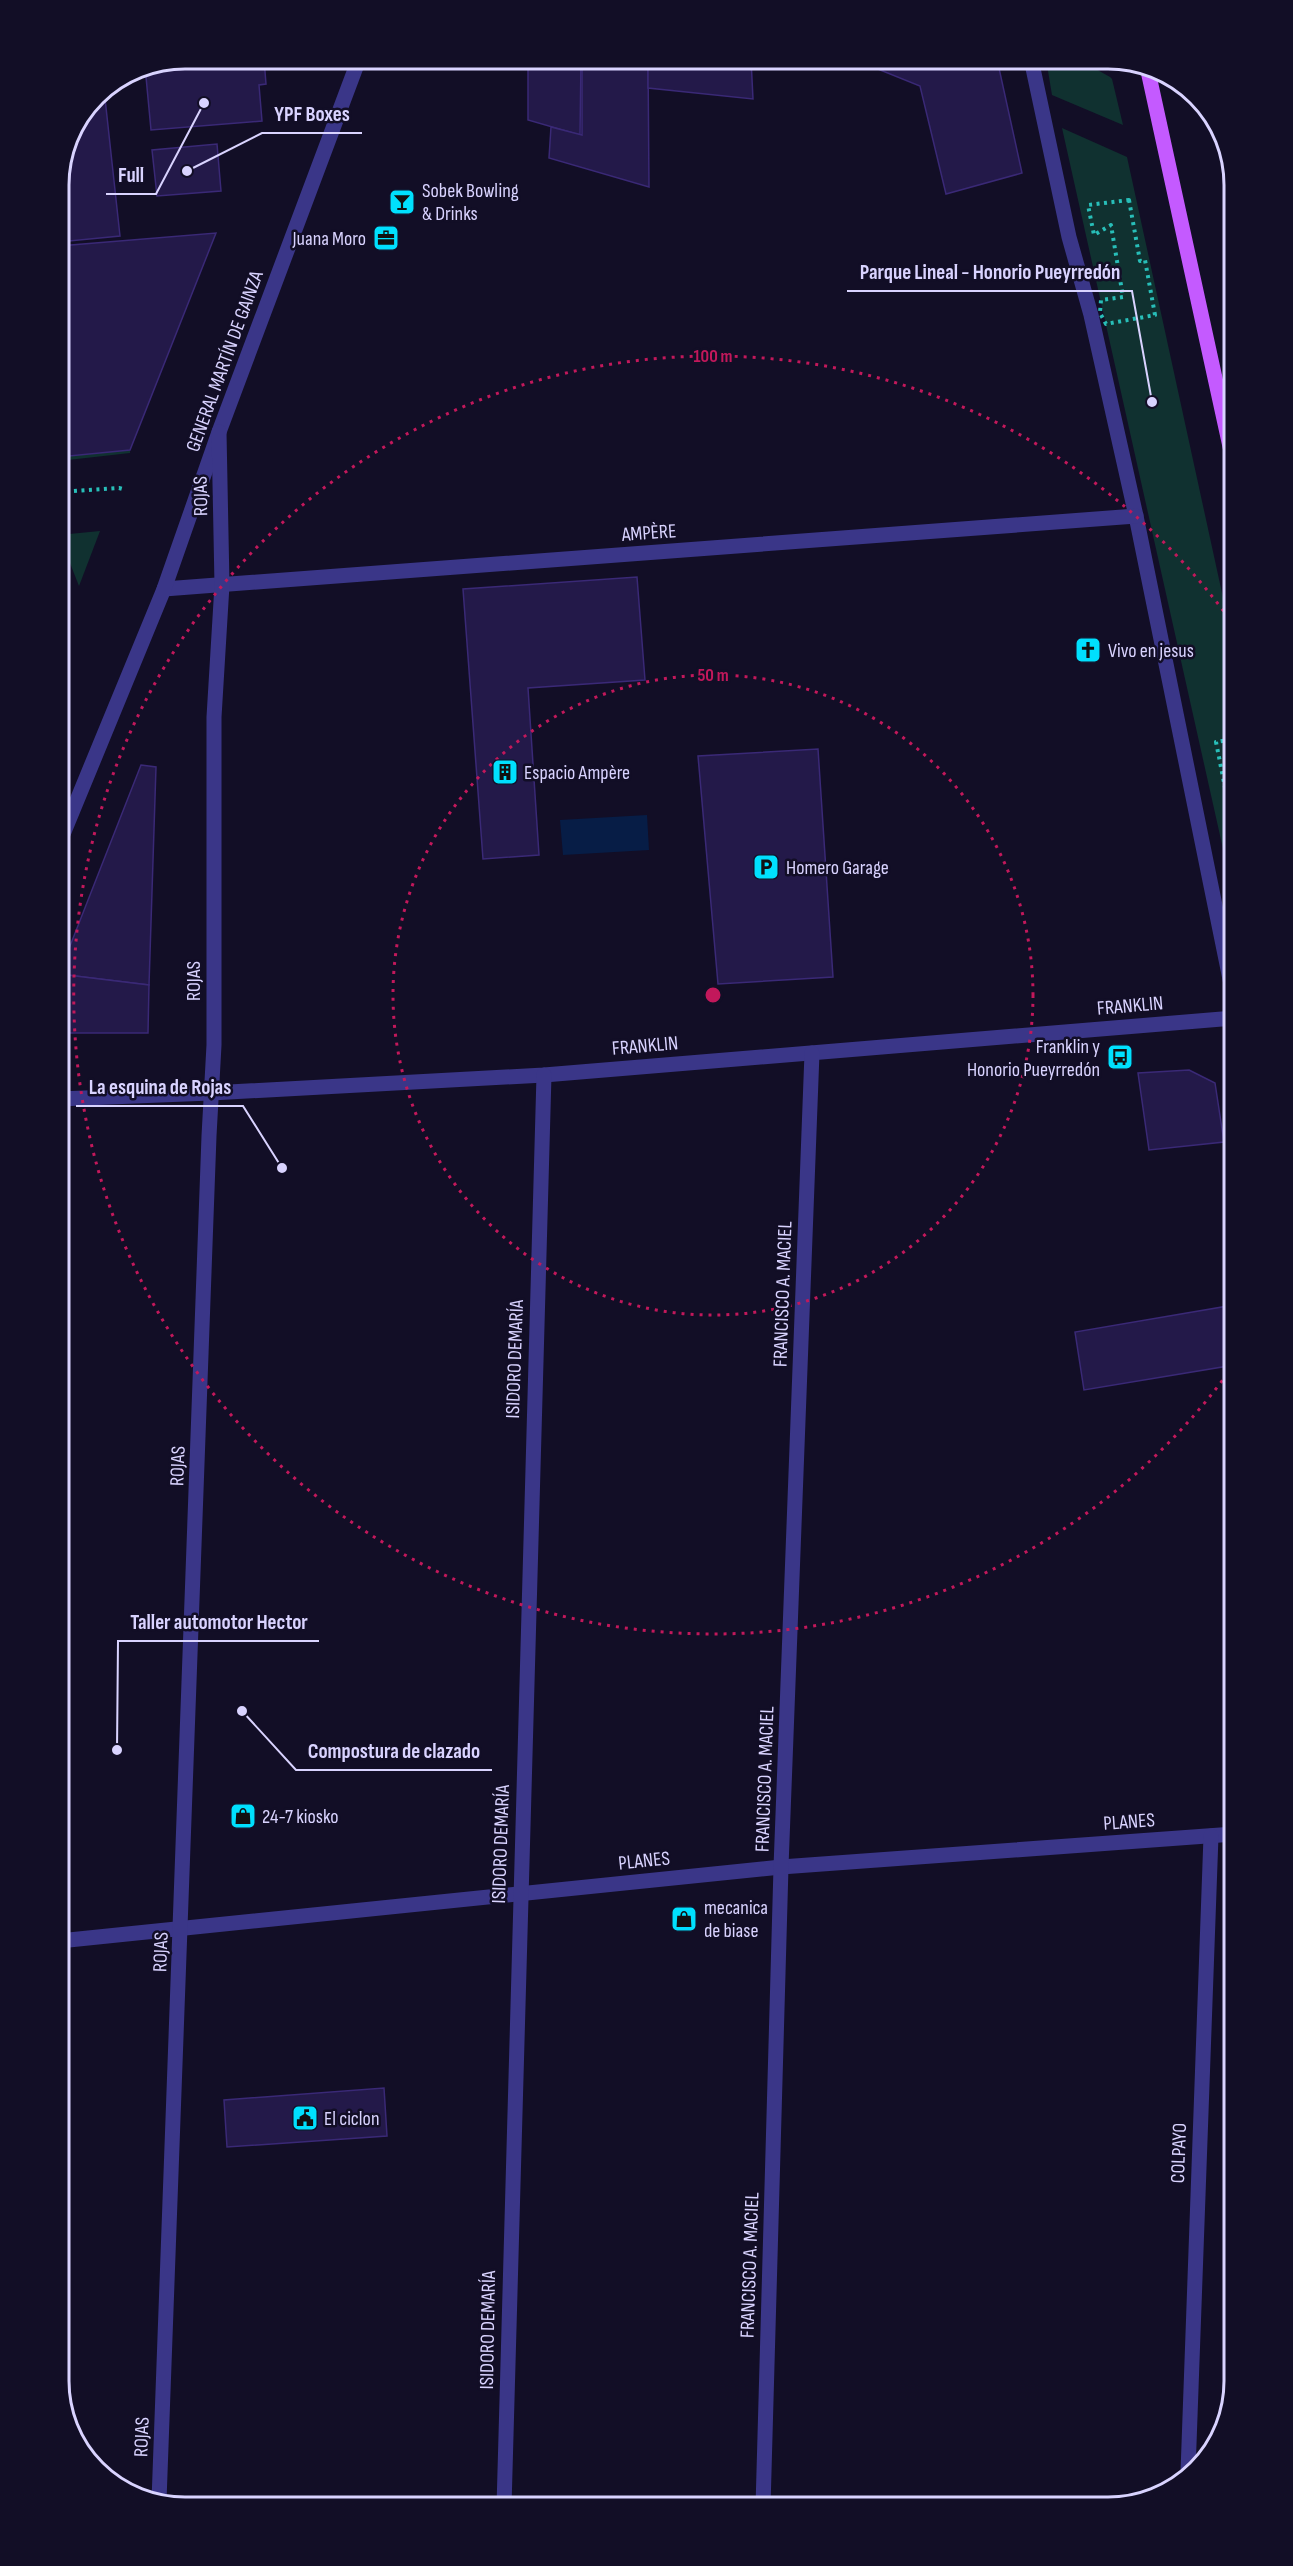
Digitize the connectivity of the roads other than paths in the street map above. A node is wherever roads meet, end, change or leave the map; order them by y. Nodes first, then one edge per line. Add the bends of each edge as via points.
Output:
1 (355, 69) edge
2 (1033, 69) edge
3 (1149, 76) edge
4 (1224, 419) edge
5 (219, 432) junction
6 (1136, 516) junction
7 (222, 585) junction
8 (164, 589) junction
9 (69, 820) edge
10 (1224, 950) edge
11 (1224, 1019) edge
12 (812, 1053) junction
13 (544, 1075) junction
14 (211, 1093) junction
15 (69, 1099) edge
16 (1224, 1835) edge
17 (1211, 1836) junction
18 (781, 1867) junction
19 (519, 1893) junction
20 (182, 1930) junction
21 (69, 1940) edge
22 (1188, 2465) edge
23 (159, 2494) edge
24 (504, 2497) edge
25 (763, 2497) edge

1 - 5 street, GENERAL MARTÍN DE GAINZA
2 - 6 street
3 - 4 main road
5 - 7 street, ROJAS
5 - 8 street, GENERAL MARTÍN DE GAINZA
6 - 7 street, AMPÈRE
6 - 10 street
7 - 8 street, AMPÈRE
7 - 14 street, ROJAS via 214,717
8 - 9 street, GENERAL MARTÍN DE GAINZA
11 - 12 street, FRANKLIN
12 - 13 street, FRANKLIN
12 - 18 street, FRANCISCO A. MACIEL
13 - 14 street, FRANKLIN
13 - 19 street, ISIDORO DEMARÍA
14 - 15 street, FRANKLIN
14 - 20 street, ROJAS
16 - 17 street, PLANES
17 - 18 street, PLANES
17 - 22 street, COLPAYO
18 - 19 street, PLANES
18 - 25 street, FRANCISCO A. MACIEL
19 - 20 street, PLANES
19 - 24 street, ISIDORO DEMARÍA
20 - 21 street, PLANES
20 - 23 street, ROJAS

